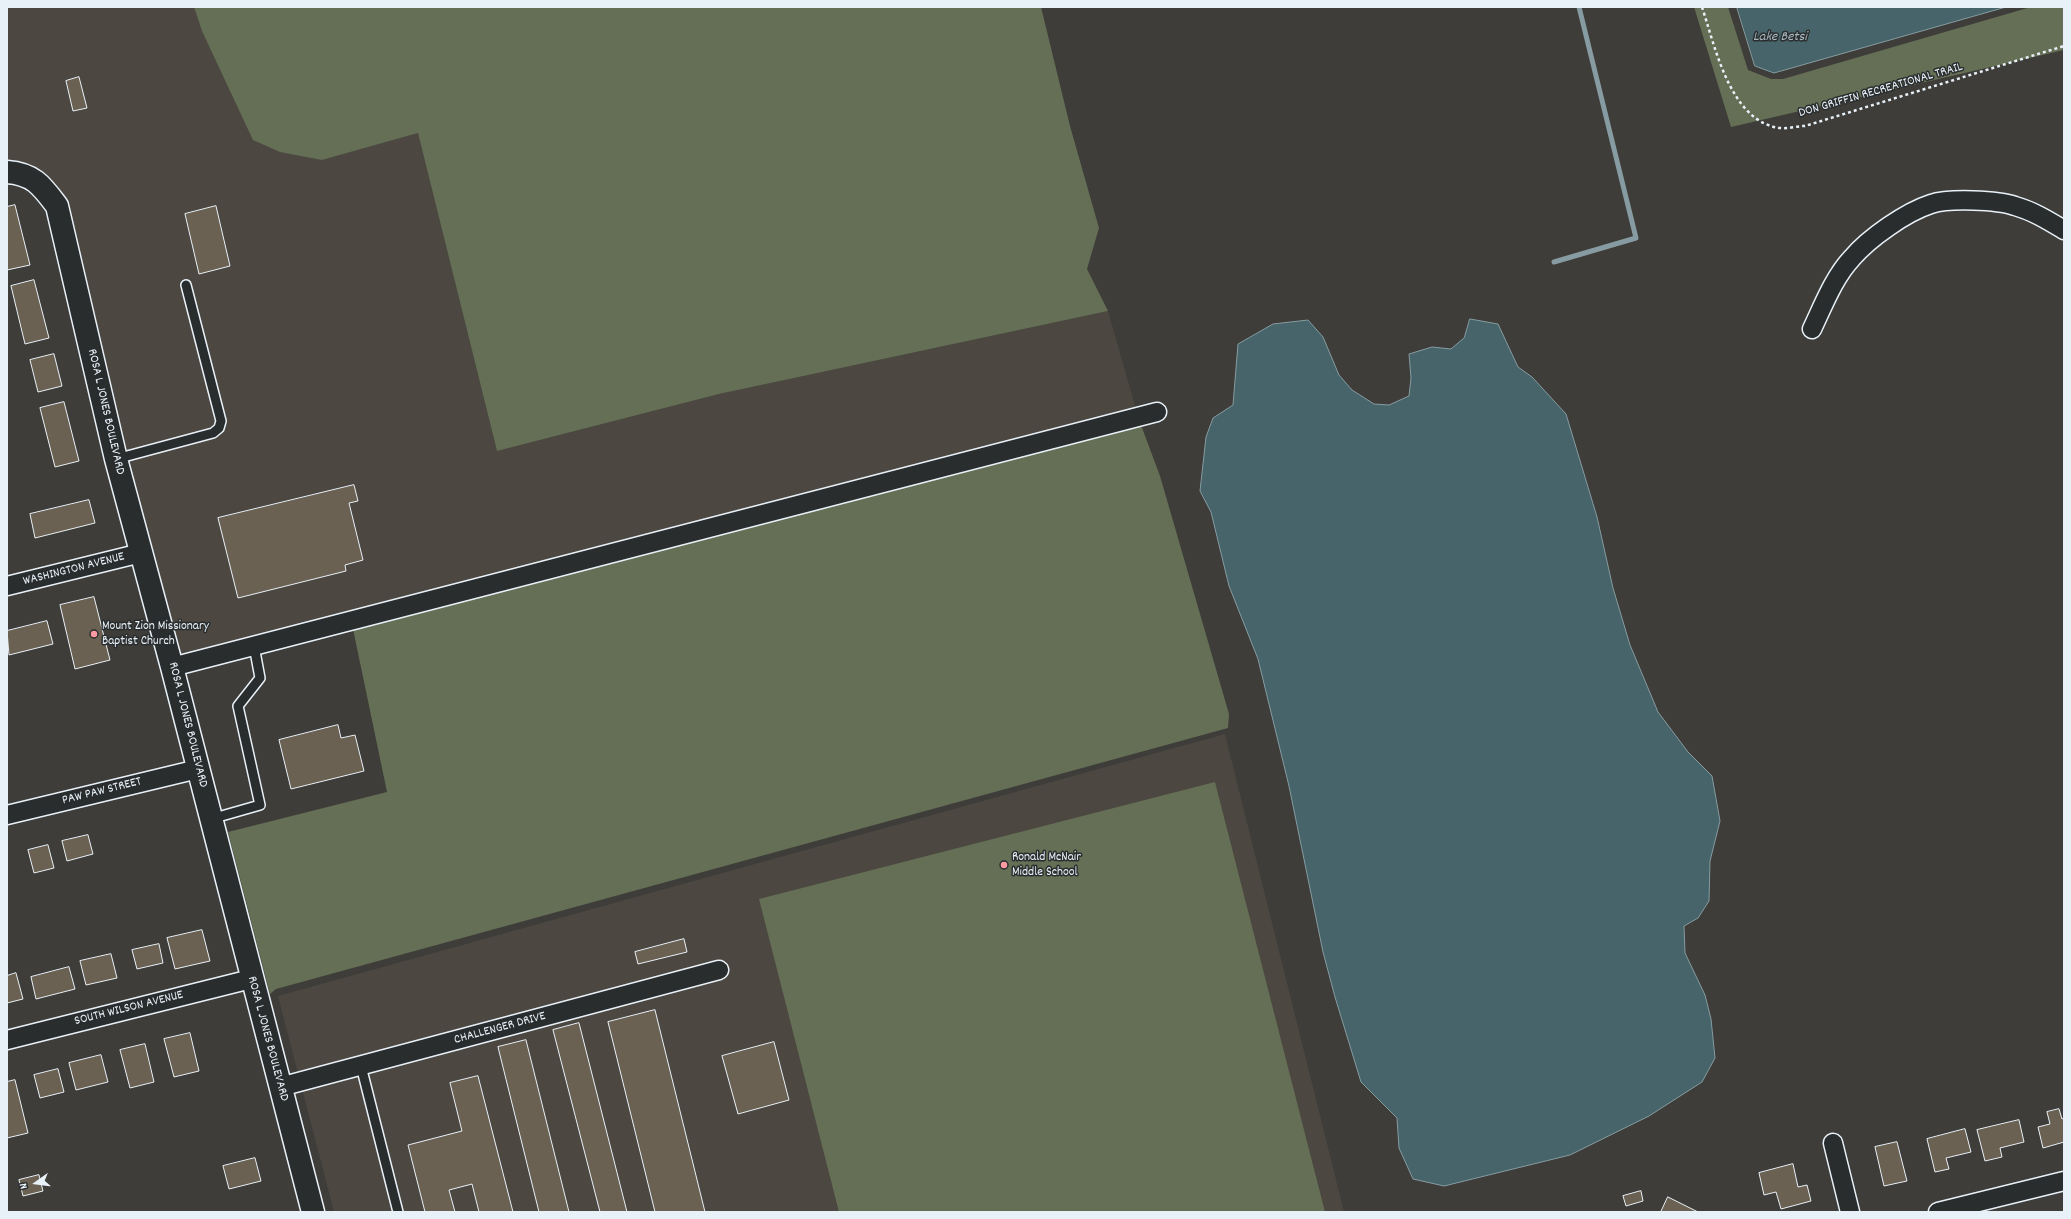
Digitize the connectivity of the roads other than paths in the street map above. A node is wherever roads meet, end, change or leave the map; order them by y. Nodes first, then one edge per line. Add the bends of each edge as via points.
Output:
1 (7, 172) edge
2 (2064, 230) edge
3 (186, 285) dead end
4 (1812, 329) dead end
5 (1157, 412) dead end
6 (116, 459) junction
7 (141, 553) junction
8 (7, 586) edge
9 (254, 646) junction
10 (172, 667) junction
11 (198, 769) junction
12 (7, 815) edge
13 (211, 819) junction
14 (719, 970) dead end
15 (251, 979) junction
16 (7, 1040) edge
17 (361, 1066) junction
18 (280, 1087) junction
19 (1833, 1143) dead end
20 (2064, 1181) edge
21 (313, 1212) edge
22 (398, 1212) edge
23 (1850, 1212) edge
24 (1938, 1212) edge

1 - 6 street, ROSA L JONES BOULEVARD via 16,172 39,182 57,206
2 - 4 street via 2015,205 1978,199 1932,203 1885,228 1851,258 1830,292
3 - 6 lane via 221,421 219,428 213,433
5 - 9 street
6 - 7 street, ROSA L JONES BOULEVARD
7 - 8 street, WASHINGTON AVENUE
7 - 10 street, ROSA L JONES BOULEVARD
9 - 10 street
9 - 13 lane via 260,678 238,706 260,805
10 - 11 street, ROSA L JONES BOULEVARD
11 - 12 street, PAW PAW STREET
11 - 13 street, ROSA L JONES BOULEVARD
13 - 15 street, ROSA L JONES BOULEVARD
14 - 17 street, CHALLENGER DRIVE
15 - 16 street, SOUTH WILSON AVENUE
15 - 18 street, ROSA L JONES BOULEVARD
17 - 18 street, CHALLENGER DRIVE
17 - 22 lane
18 - 21 street, ROSA L JONES BOULEVARD
19 - 23 street
20 - 24 street

